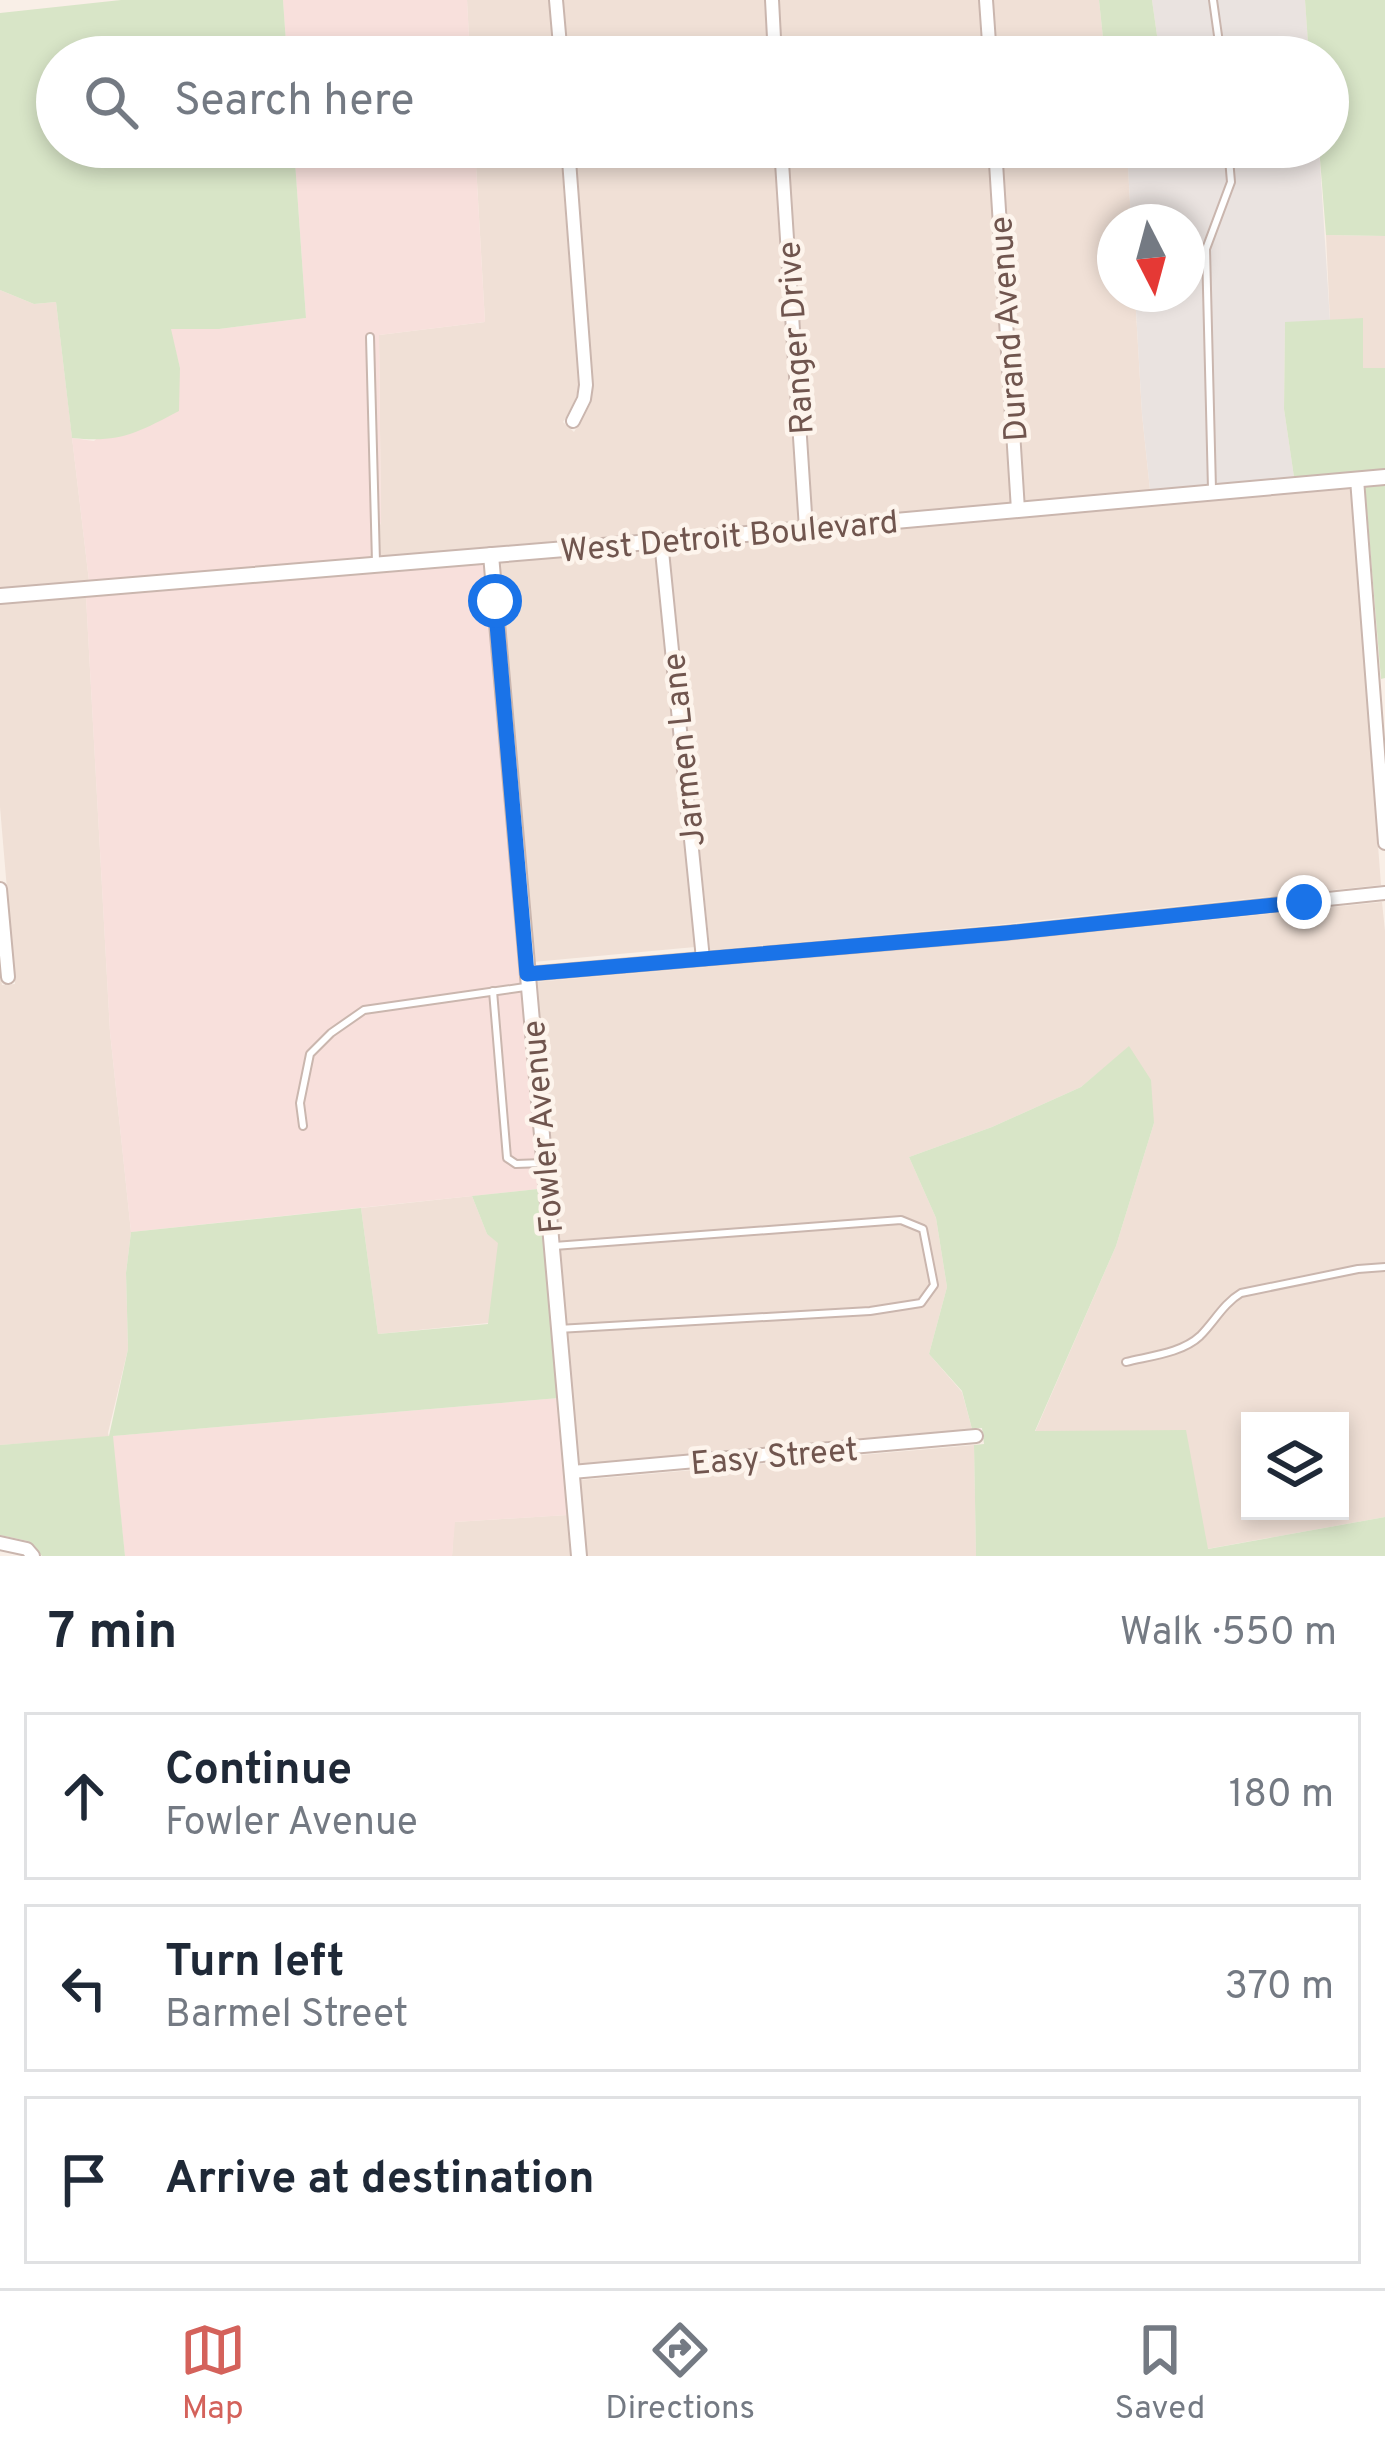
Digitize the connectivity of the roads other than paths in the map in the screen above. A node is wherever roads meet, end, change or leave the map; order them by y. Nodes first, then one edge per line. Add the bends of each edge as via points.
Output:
1 (556, 0) edge
2 (772, 0) edge
3 (986, 0) edge
4 (1213, 0) edge
5 (559, 36) edge
6 (774, 36) edge
7 (989, 36) edge
8 (1218, 36) edge
9 (570, 168) edge
10 (782, 168) edge
11 (996, 168) edge
12 (1230, 168) edge
13 (370, 338) dead end
14 (573, 421) dead end
15 (1385, 477) edge
16 (1357, 479) junction
17 (1213, 493) junction
18 (1018, 510) junction
19 (806, 529) junction
20 (661, 541) junction
21 (491, 555) junction
22 (376, 564) junction
23 (0, 596) edge
24 (1385, 843) edge
25 (0, 890) edge
26 (1385, 893) edge
27 (704, 959) junction
28 (8, 977) dead end
29 (528, 980) junction
30 (494, 991) junction
31 (303, 1126) dead end
32 (544, 1162) junction
33 (551, 1246) junction
34 (1385, 1267) edge
35 (558, 1329) junction
36 (1126, 1362) dead end
37 (976, 1436) dead end
38 (572, 1472) junction
39 (0, 1543) edge
40 (33, 1556) edge
41 (579, 1556) edge

1 - 5 street
2 - 6 street
3 - 7 street
4 - 8 lane
9 - 14 street via 586,386
10 - 19 street, Ranger Drive
11 - 18 street, Durand Avenue
12 - 17 lane via 1207,249
13 - 22 lane
15 - 16 street, West Detroit Boulevard
16 - 17 street, West Detroit Boulevard
16 - 24 street
17 - 18 street, West Detroit Boulevard
18 - 19 street, West Detroit Boulevard
19 - 20 street, West Detroit Boulevard
20 - 21 street, West Detroit Boulevard
20 - 27 street, Jarmen Lane
21 - 22 street, West Detroit Boulevard
21 - 29 street, Fowler Avenue
22 - 23 street, West Detroit Boulevard
25 - 28 street
26 - 27 street
27 - 29 street
29 - 30 lane
29 - 32 street, Fowler Avenue
30 - 31 lane via 364,1010 331,1033 310,1054
30 - 32 lane via 508,1158
32 - 33 street, Fowler Avenue
33 - 35 street, Fowler Avenue
33 - 35 lane via 901,1220 923,1229 934,1285 921,1303 870,1311
34 - 36 lane via 1241,1293 1196,1340
35 - 38 street, Fowler Avenue
37 - 38 street, Easy Street
38 - 41 street, Fowler Avenue
39 - 40 street

